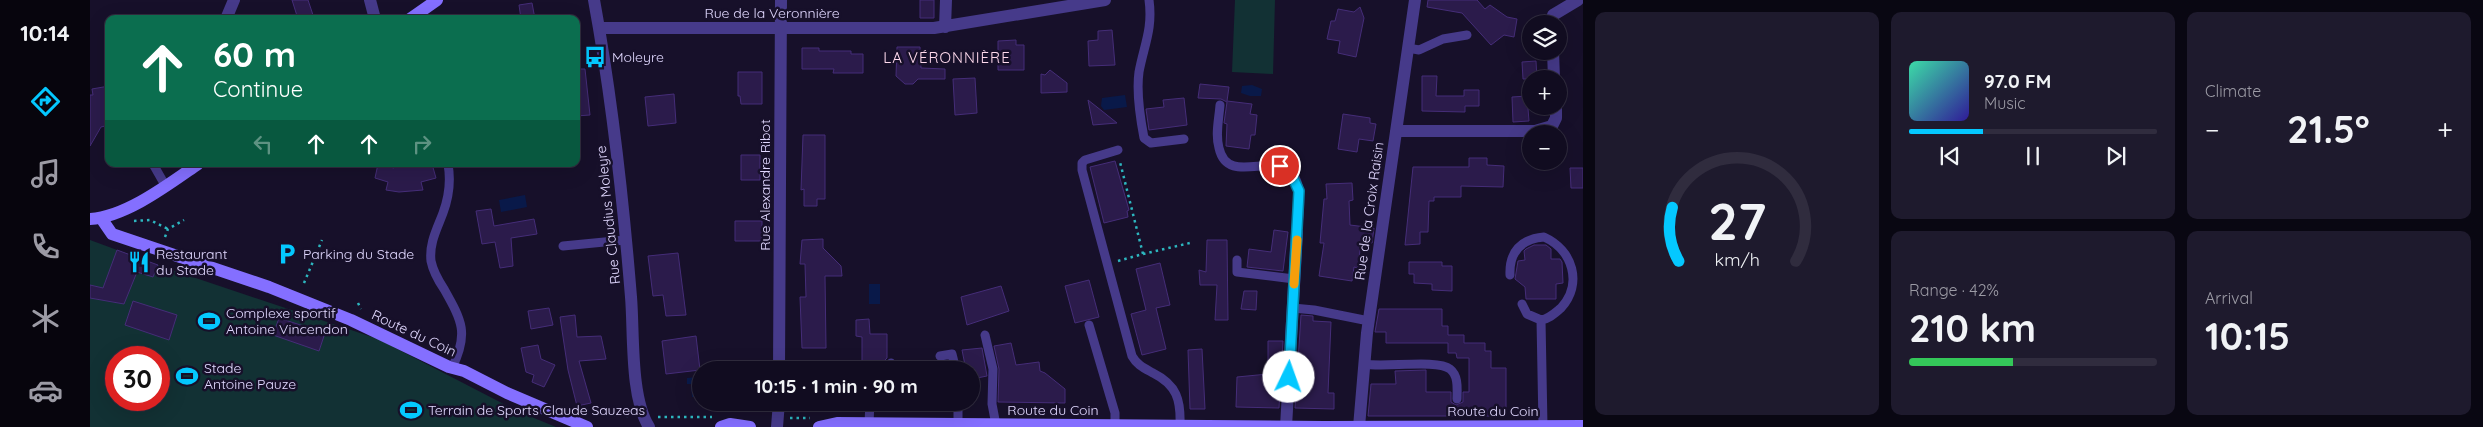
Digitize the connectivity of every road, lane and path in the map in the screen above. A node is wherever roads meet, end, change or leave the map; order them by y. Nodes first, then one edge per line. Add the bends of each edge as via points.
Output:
1 (234, 0) edge
2 (370, 0) edge
3 (437, 0) edge
4 (594, 0) edge
5 (781, 0) edge
6 (946, 0) edge
7 (1105, 0) edge
8 (1150, 0) edge
9 (1415, 0) edge
10 (1578, 0) edge
11 (228, 15) edge
12 (374, 15) edge
13 (416, 15) edge
14 (1553, 15) edge
15 (944, 26) junction
16 (600, 28) junction
17 (781, 28) junction
18 (1467, 35) dead end
19 (1408, 48) junction
20 (1220, 106) dead end
21 (1556, 115) edge
22 (1396, 131) junction
23 (1184, 139) dead end
24 (1118, 150) joint
25 (155, 167) edge
26 (193, 167) edge
27 (448, 167) edge
28 (165, 185) junction
29 (96, 219) edge
30 (184, 220) dead end
31 (128, 222) dead end
32 (168, 229) junction
33 (1297, 233) joint
34 (322, 240) dead end
35 (625, 240) junction
36 (164, 241) dead end
37 (1190, 243) dead end
38 (563, 246) dead end
39 (1143, 254) junction
40 (1237, 260) dead end
41 (1108, 264) junction
42 (1510, 275) dead end
43 (1294, 278) junction
44 (304, 283) dead end
45 (1522, 304) dead end
46 (1293, 308) junction
47 (1541, 320) junction
48 (1369, 321) junction
49 (1088, 325) dead end
50 (985, 335) dead end
51 (940, 356) dead end
52 (779, 361) edge
53 (954, 361) edge
54 (1364, 364) junction
55 (452, 368) junction
56 (1457, 399) dead end
57 (778, 411) edge
58 (870, 411) edge
59 (958, 411) edge
60 (592, 414) dead end
61 (602, 414) junction
62 (637, 416) dead end
63 (601, 420) dead end
64 (869, 423) junction
65 (958, 424) junction
66 (996, 425) junction
67 (1115, 425) junction
68 (973, 426) edge
69 (1180, 426) junction
70 (1286, 426) edge
71 (1543, 426) edge
72 (1583, 426) edge
73 (588, 427) edge
74 (649, 427) edge
75 (720, 427) edge
76 (750, 427) edge
77 (777, 427) edge
78 (819, 427) edge
79 (1328, 427) edge
80 (1359, 427) edge
81 (1402, 427) edge

1 - 11 street
2 - 12 street
3 - 13 main road
4 - 16 street, Rue Claudius Moleyre
5 - 17 street, Rue Alexandre Ribot
6 - 15 street
7 - 15 street, Rue de la Veronnière
8 - 23 lane via 1152,18 1138,90 1144,138 1151,143
9 - 19 street, Rue de la Croix Raisin
10 - 14 street
15 - 17 street, Rue de la Veronnière
16 - 17 street, Rue de la Veronnière
16 - 35 street, Rue Claudius Moleyre via 609,82
17 - 52 street, Rue Alexandre Ribot
18 - 19 lane via 1443,38 1419,50
19 - 22 street, Rue de la Croix Raisin
20 - 33 lane via 1218,141 1224,162 1239,168 1272,164 1287,170 1299,191
21 - 22 street via 1552,126 1535,131
22 - 48 street, Rue de la Croix Raisin
24 - 39 path
24 - 41 lane via 1089,157 1082,163
25 - 28 lane
26 - 28 main road
27 - 55 lane via 449,192 431,252 434,271 458,317 463,336
28 - 29 main road via 122,210
29 - 55 main road, Route du Coin via 112,234 270,287 351,320
30 - 32 path
31 - 32 path via 150,220
32 - 36 path
33 - 43 street
34 - 44 path
35 - 38 lane
35 - 74 street, Rue Claudius Moleyre via 636,379 643,417
37 - 39 path
39 - 41 path
40 - 43 lane via 1238,272
41 - 69 lane via 1132,356 1176,391
42 - 47 lane via 1510,260 1519,246 1527,241 1544,237 1566,253 1574,276 1573,292 1555,313
43 - 46 street
45 - 47 lane via 1527,314
46 - 48 lane
46 - 70 street
47 - 71 lane
48 - 54 street, Rue de la Croix Raisin
49 - 67 lane via 1115,413
50 - 66 lane via 992,369
51 - 53 lane via 952,354
54 - 56 lane via 1443,366 1454,375
54 - 80 street, Rue de la Croix Raisin
55 - 73 main road, Route du Coin
57 - 77 street
58 - 64 lane
59 - 65 lane
60 - 61 path
61 - 62 path
61 - 63 path
64 - 65 main road, Route du Coin
64 - 78 main road, Route du Coin via 837,423
65 - 68 main road, Route du Coin
66 - 67 main road, Route du Coin
66 - 68 main road, Route du Coin
67 - 69 main road, Route du Coin
69 - 70 main road, Route du Coin
70 - 79 main road, Route du Coin
71 - 72 main road, Route du Coin
71 - 81 main road, Route du Coin
75 - 76 main road via 730,424
79 - 80 main road, Route du Coin
80 - 81 main road, Route du Coin

